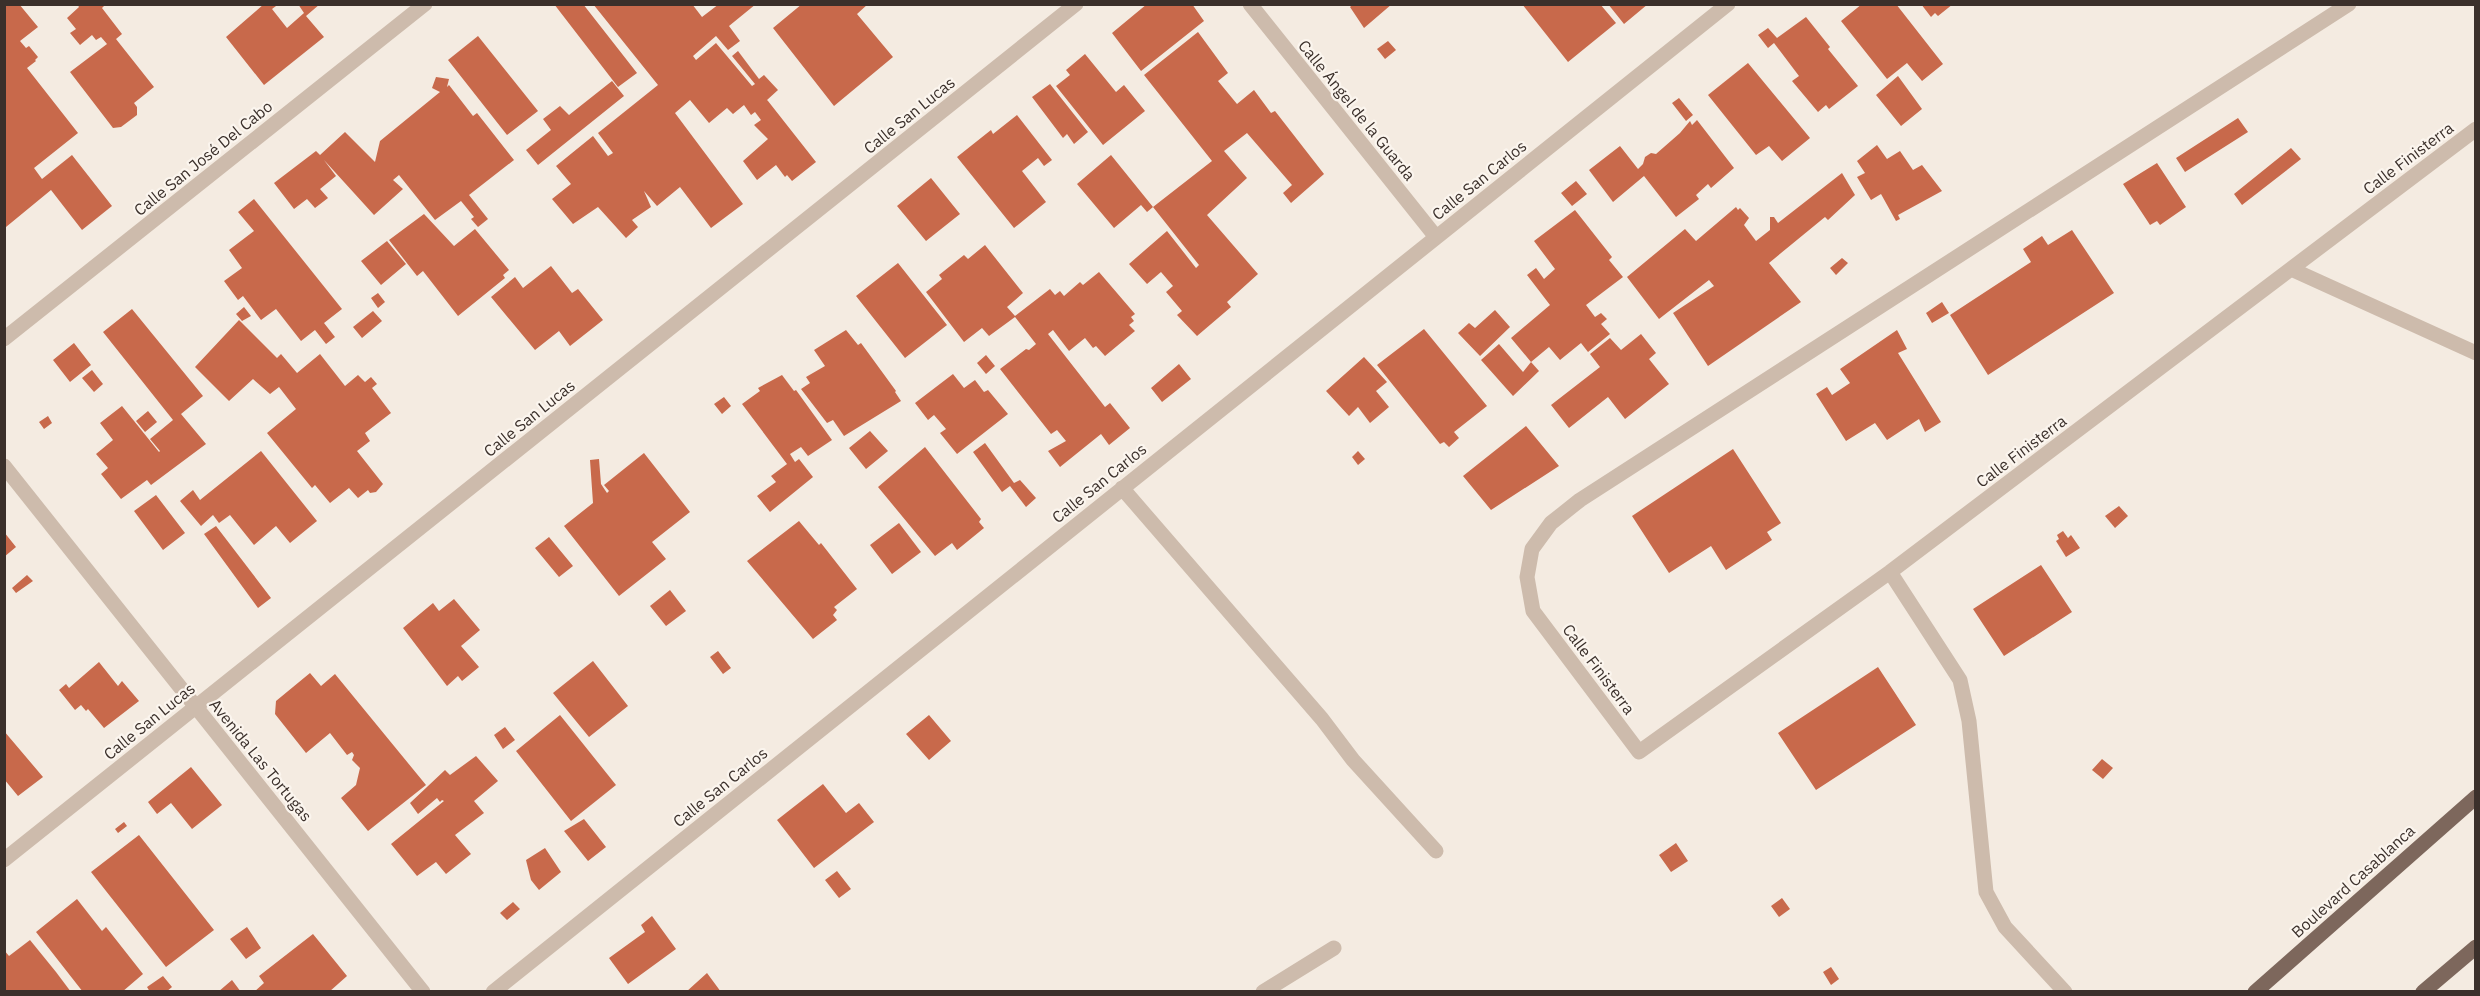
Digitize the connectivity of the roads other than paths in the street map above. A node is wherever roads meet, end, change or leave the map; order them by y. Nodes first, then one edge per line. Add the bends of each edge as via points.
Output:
1 (425, 4) edge
2 (1076, 4) edge
3 (1250, 4) edge
4 (1728, 4) edge
5 (2349, 4) edge
6 (2475, 129) edge
7 (1436, 237) junction
8 (2291, 269) junction
9 (4, 339) edge
10 (2475, 353) edge
11 (4, 466) edge
12 (1122, 488) junction
13 (1890, 572) junction
14 (196, 707) junction
15 (2475, 796) edge
16 (1436, 851) dead end
17 (4, 860) edge
18 (2475, 947) edge
19 (1334, 948) dead end
20 (2426, 990) edge
21 (423, 992) edge
22 (493, 992) edge
23 (1263, 992) edge
24 (2065, 992) edge
25 (2255, 992) edge

1 - 9 street, Calle San José Del Cabo
2 - 14 street, Calle San Lucas
3 - 7 street, Calle Ángel de la Guarda
4 - 7 street, Calle San Carlos
5 - 13 street, Calle Finisterra via 1580,500 1551,523 1532,549 1527,577 1533,611 1639,752
6 - 8 street, Calle Finisterra
7 - 12 street, Calle San Carlos
8 - 10 street
8 - 13 street, Calle Finisterra
11 - 14 street, Avenida Las Tortugas
12 - 16 street via 1353,760
12 - 22 street, Calle San Carlos
13 - 24 street via 1960,680 1969,721 1986,892 2005,927
14 - 17 street, Calle San Lucas
14 - 21 street, Avenida Las Tortugas
15 - 25 main road, Boulevard Casablanca
18 - 20 main road
19 - 23 street

